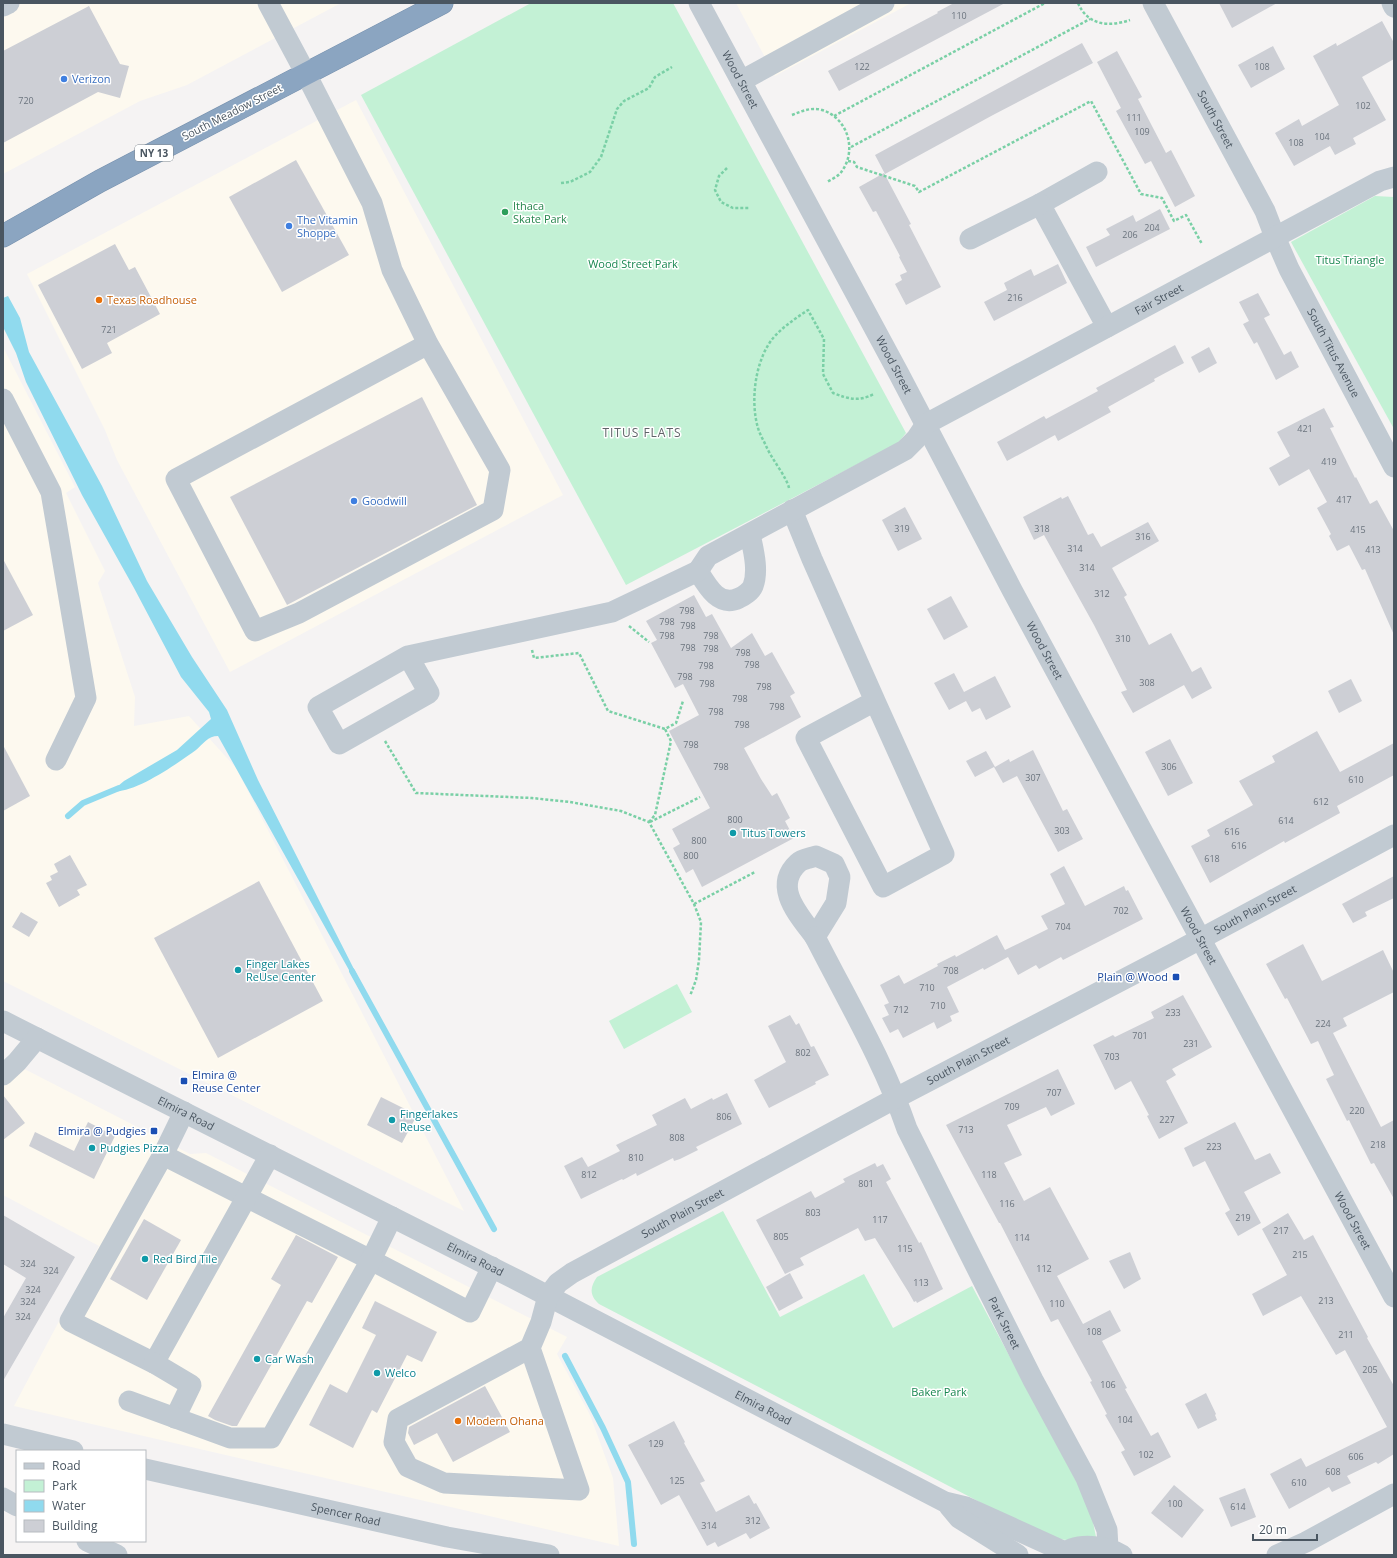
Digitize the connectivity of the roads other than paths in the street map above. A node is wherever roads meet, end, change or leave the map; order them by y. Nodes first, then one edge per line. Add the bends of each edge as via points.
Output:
1 (9, 3) edge
2 (268, 3) edge
3 (442, 3) edge
4 (699, 3) edge
5 (1153, 3) edge
6 (1392, 3) edge
7 (881, 4) edge
8 (3, 6) edge
9 (1394, 7) edge
10 (850, 11) edge
11 (306, 74) junction
12 (741, 81) junction
13 (1097, 172) dead end
14 (1394, 177) edge
15 (1040, 204) junction
16 (3, 236) edge
17 (1275, 237) junction
18 (970, 239) dead end
19 (1107, 327) junction
20 (428, 344) junction
21 (3, 399) edge
22 (926, 424) junction
23 (1394, 467) edge
24 (792, 510) junction
25 (750, 534) junction
26 (698, 571) junction
27 (408, 656) junction
28 (875, 701) junction
29 (56, 760) dead end
30 (1394, 835) edge
31 (869, 861) junction
32 (840, 877) junction
33 (815, 937) junction
34 (1200, 939) junction
35 (3, 1021) edge
36 (37, 1038) junction
37 (3, 1075) edge
38 (896, 1098) junction
39 (184, 1112) junction
40 (162, 1155) junction
41 (270, 1155) junction
42 (246, 1197) junction
43 (392, 1217) junction
44 (371, 1260) junction
45 (492, 1267) junction
46 (548, 1296) junction
47 (1394, 1297) edge
48 (530, 1348) junction
49 (154, 1363) junction
50 (129, 1401) dead end
51 (175, 1418) junction
52 (3, 1434) edge
53 (69, 1450) edge
54 (146, 1469) edge
55 (1394, 1494) edge
56 (3, 1498) edge
57 (945, 1502) junction
58 (16, 1505) edge
59 (90, 1542) edge
60 (1115, 1552) edge
61 (1064, 1554) edge
62 (117, 1555) edge
63 (549, 1555) edge
64 (1018, 1555) edge
65 (1277, 1555) edge

1 - 8 street
2 - 11 street
3 - 11 highway, South Meadow Street / NY 13
4 - 12 street, Wood Street
5 - 17 street, South Street via 1265,211
6 - 9 street
7 - 10 street
10 - 12 street
11 - 16 highway, South Meadow Street / NY 13 via 100,181
11 - 20 street via 372,203 392,270
12 - 22 street, Wood Street
13 - 15 street
14 - 17 street, Fair Street via 1380,181
15 - 18 street
15 - 19 street
17 - 19 street, Fair Street
17 - 23 street, South Titus Avenue
19 - 22 street, Fair Street
20 - 20 street via 176,480 256,631 299,612 493,510 500,470
21 - 29 street via 50,492 86,698
22 - 24 street via 905,450
22 - 34 street, Wood Street via 1012,590
24 - 25 street
24 - 28 street
25 - 26 street via 708,556
25 - 26 street via 755,573 753,587 744,596 734,601 726,601 716,596
26 - 27 street via 612,612
27 - 27 street via 318,707 339,744 429,693
28 - 31 street via 806,738
28 - 31 street via 944,854 883,887
30 - 34 street, South Plain Street
31 - 32 street
32 - 33 street via 836,903
32 - 33 street, Park Street via 834,864 816,856 799,862 787,878 788,896
33 - 38 street, Park Street
34 - 38 street, South Plain Street
34 - 47 street, Wood Street
35 - 36 street, Elmira Road
36 - 37 street
36 - 39 street, Elmira Road
38 - 46 street, South Plain Street via 572,1274 558,1283
38 - 60 street, Park Street via 907,1129 1033,1380 1086,1478
39 - 40 street
39 - 41 street, Elmira Road
40 - 42 street
40 - 49 street via 70,1321
41 - 42 street
41 - 43 street, Elmira Road
42 - 44 street
42 - 49 street
43 - 44 street
43 - 45 street, Elmira Road
44 - 45 street via 470,1312
44 - 51 street via 271,1438 230,1438
45 - 46 street, Elmira Road
46 - 48 street
46 - 57 street, Elmira Road
48 - 48 street via 398,1419 394,1442 408,1466 444,1483 579,1490
49 - 51 street via 191,1385
50 - 51 street
52 - 53 street
54 - 63 street, Spencer Road via 447,1537
55 - 65 street
56 - 58 street
57 - 61 street, Elmira Road via 966,1507
57 - 64 street, Elmira Road via 960,1518
59 - 62 street
60 - 61 street via 1093,1546 1078,1548

